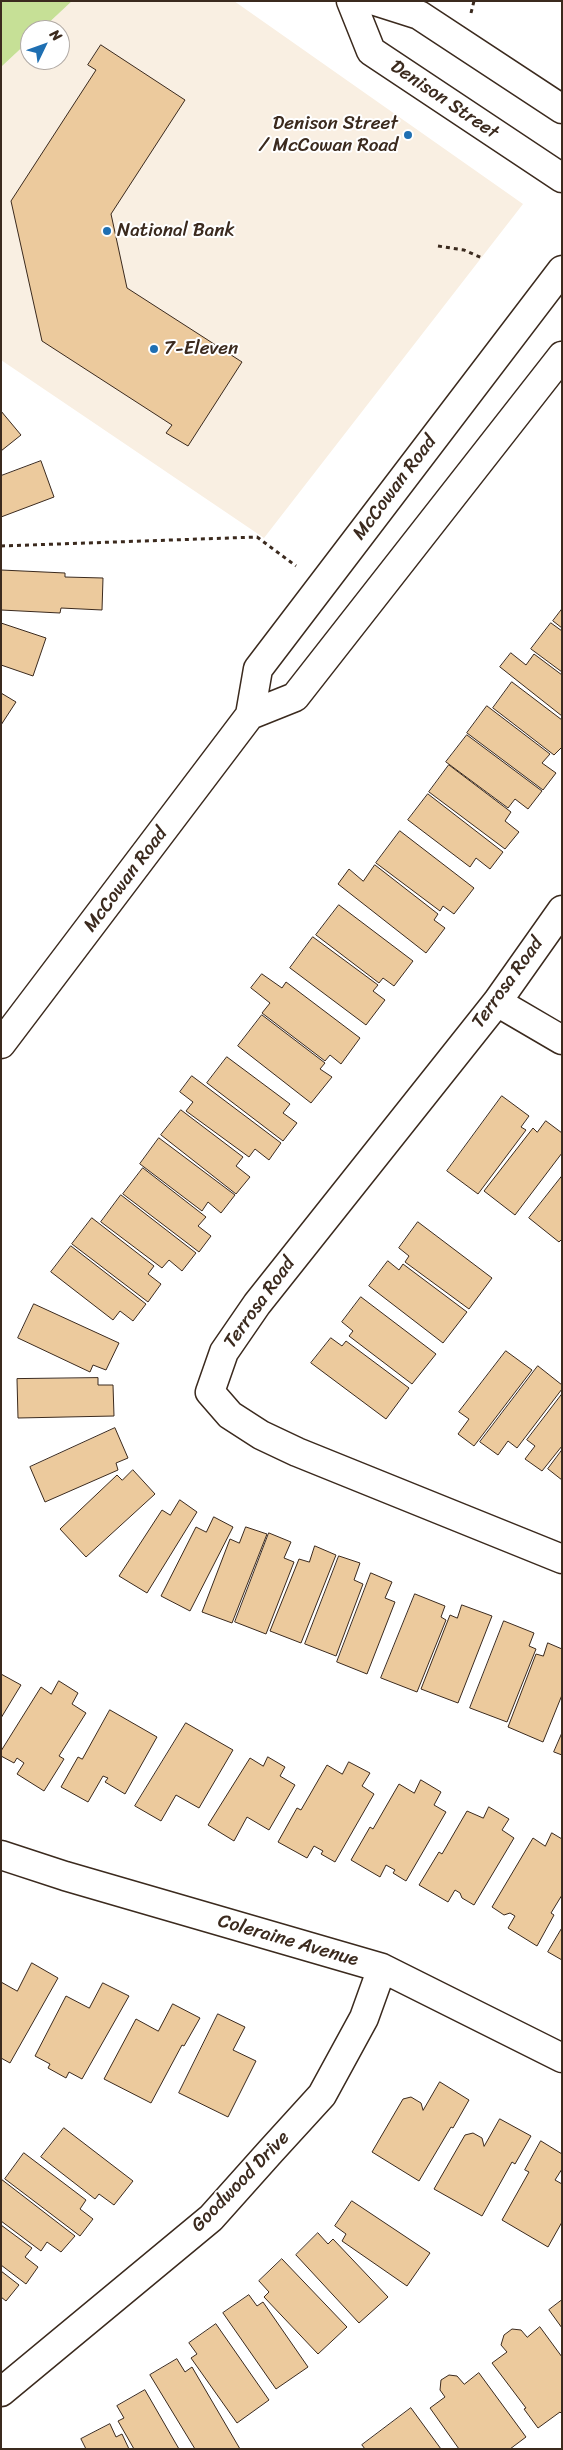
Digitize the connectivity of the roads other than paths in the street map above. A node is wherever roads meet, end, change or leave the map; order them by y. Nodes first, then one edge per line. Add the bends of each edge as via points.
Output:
1 (351, 1) edge
2 (375, 1) edge
3 (562, 109) edge
4 (562, 178) edge
5 (562, 270) edge
6 (562, 356) edge
7 (250, 715) junction
8 (562, 910) edge
9 (497, 1002) junction
10 (562, 1040) edge
11 (1, 1044) edge
12 (562, 1559) edge
13 (1, 1855) edge
14 (382, 1968) junction
15 (562, 2058) edge
16 (1, 2392) edge

1 - 4 street, Denison Street via 371,51
2 - 3 street via 419,15
5 - 7 street, McCowan Road via 258,669
6 - 7 street via 295,697
7 - 11 street, McCowan Road
8 - 9 street, Terrosa Road
9 - 10 street
9 - 12 street, Terrosa Road via 257,1304 224,1352 210,1392 230,1415 296,1452
13 - 14 street, Coleraine Avenue
14 - 15 street, Coleraine Avenue
14 - 16 street, Goodwood Drive via 364,2018 322,2094 211,2218

